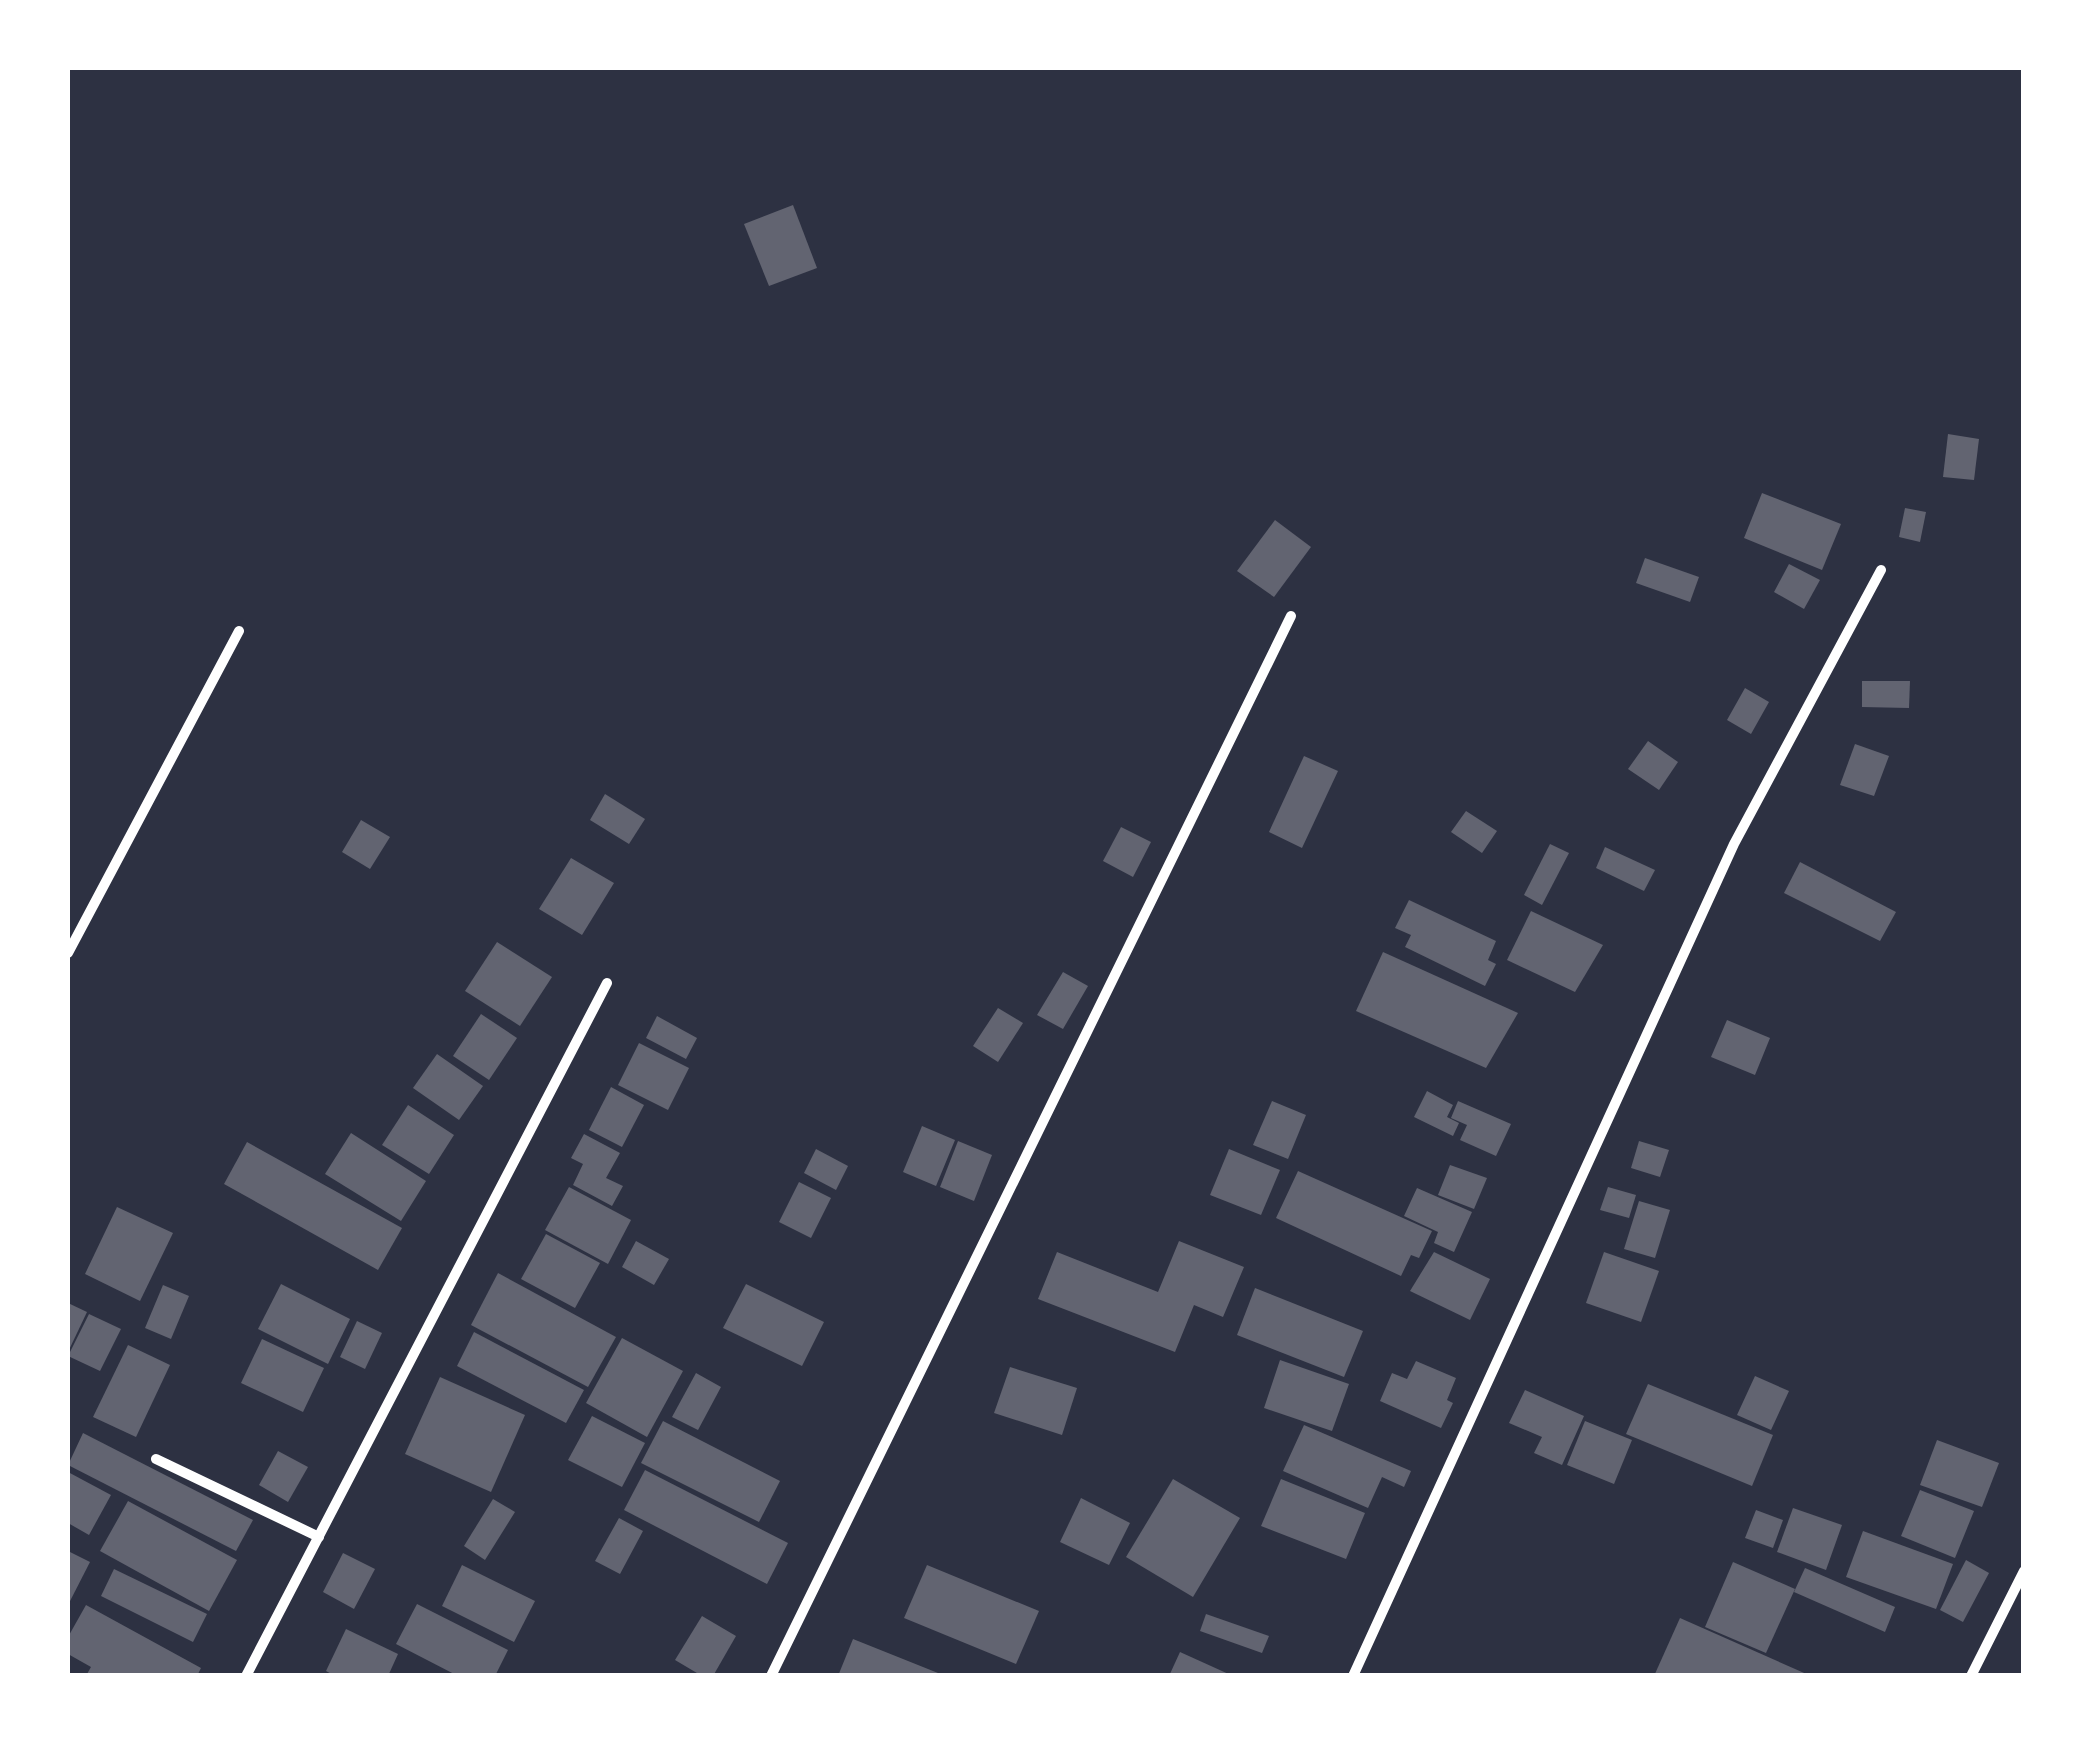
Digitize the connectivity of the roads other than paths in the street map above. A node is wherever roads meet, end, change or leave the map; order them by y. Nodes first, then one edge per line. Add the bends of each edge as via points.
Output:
1 (1881, 570) dead end
2 (1292, 616) dead end
3 (239, 631) dead end
4 (68, 953) edge
5 (607, 983) dead end
6 (156, 1459) dead end
7 (319, 1537) junction
8 (2024, 1571) edge
9 (246, 1676) edge
10 (771, 1676) edge
11 (1352, 1676) edge
12 (1971, 1676) edge

1 - 11 street via 1734,844
2 - 10 street
3 - 4 street
5 - 7 street
6 - 7 street
7 - 9 street
8 - 12 street

